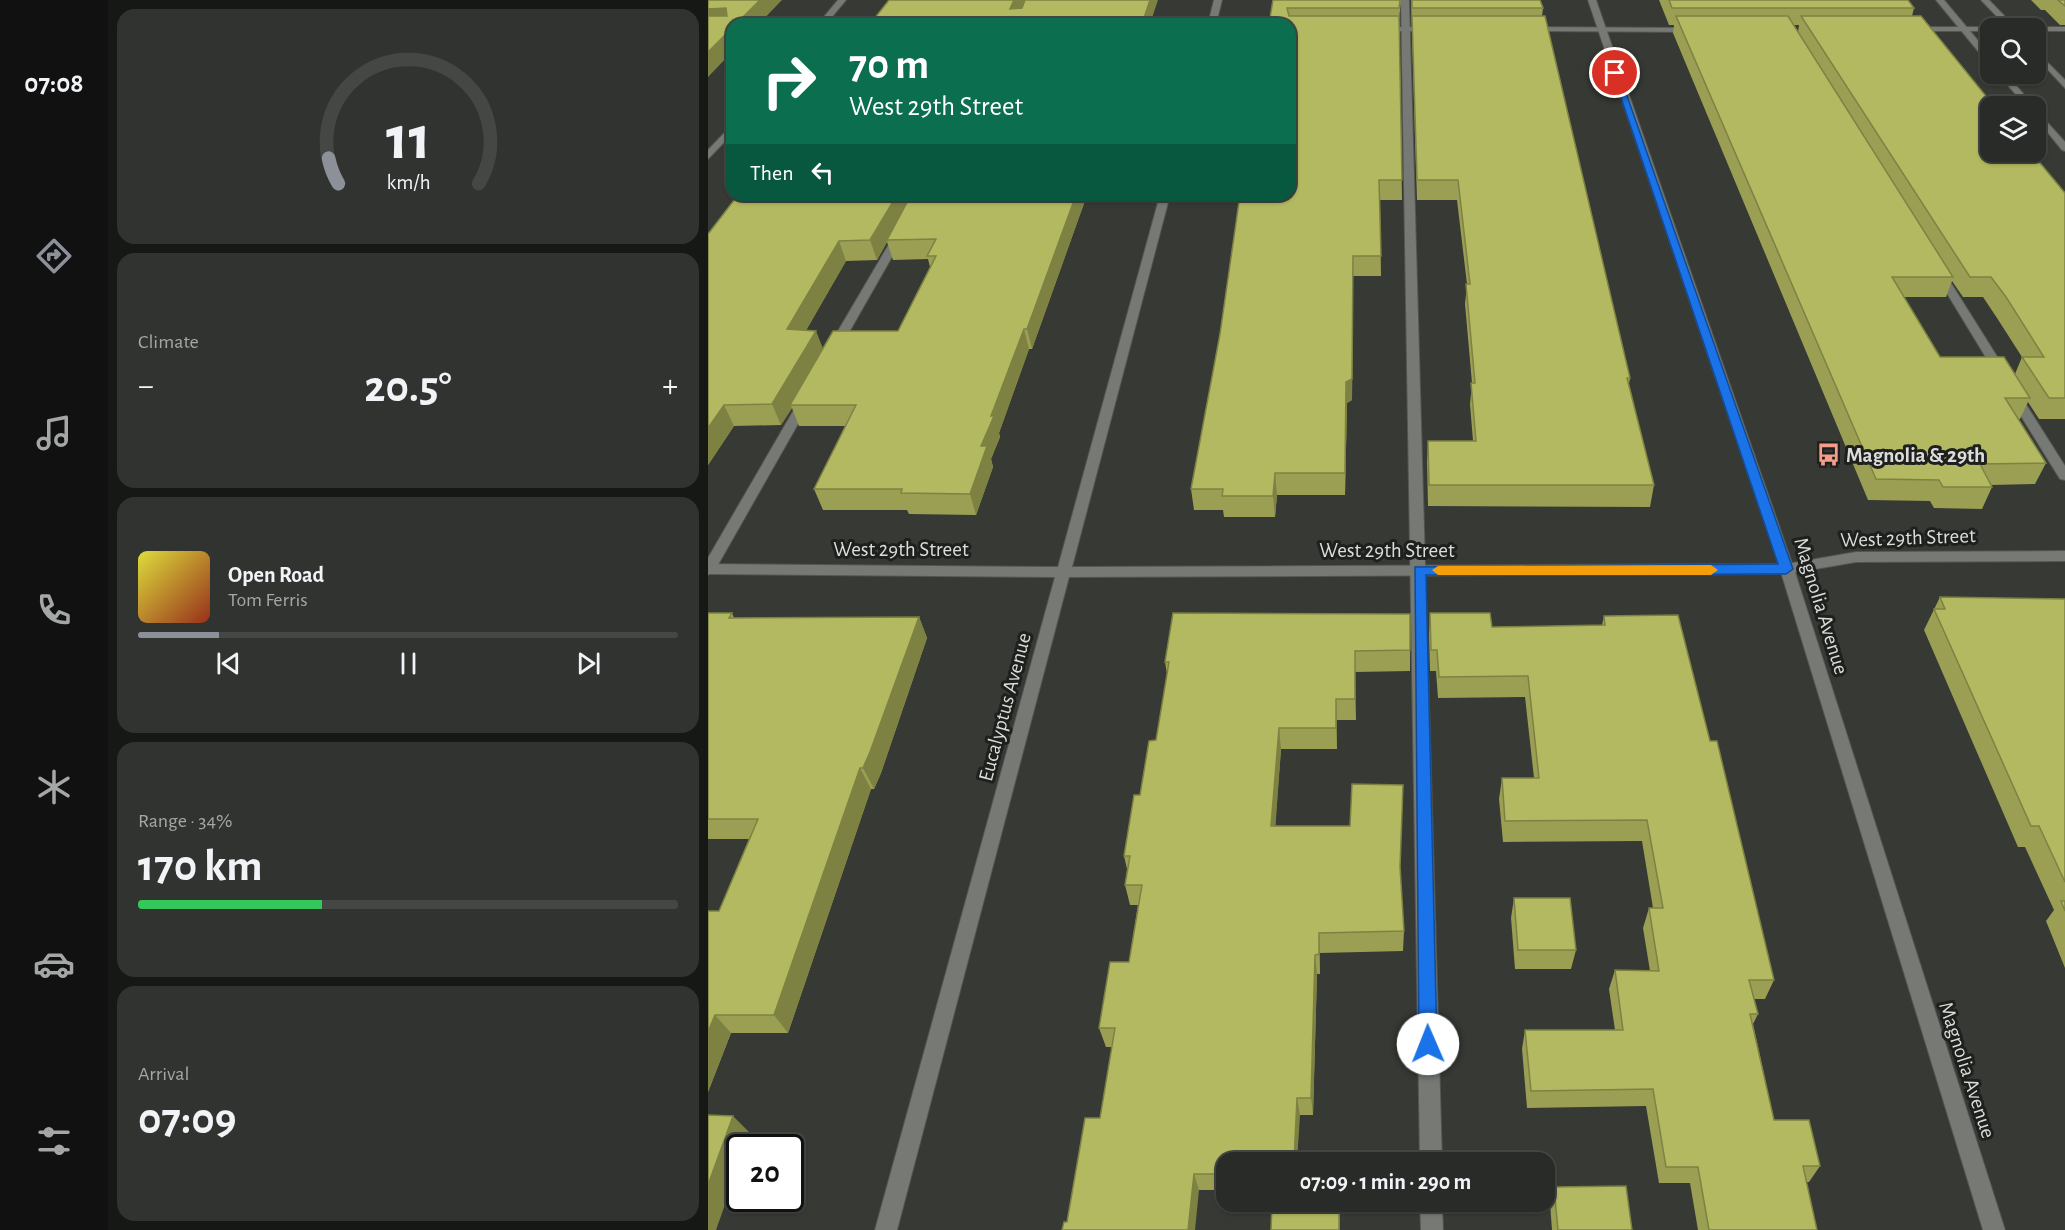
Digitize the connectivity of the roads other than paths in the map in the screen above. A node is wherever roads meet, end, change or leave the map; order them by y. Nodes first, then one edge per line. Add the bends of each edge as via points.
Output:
1 (842, 0) edge
2 (1218, 0) edge
3 (1405, 0) edge
4 (1592, 0) edge
5 (1940, 0) edge
6 (1985, 0) edge
7 (827, 18) edge
8 (1214, 18) edge
9 (2002, 18) edge
10 (1964, 28) junction
11 (1371, 29) edge
12 (1406, 29) junction
13 (1440, 29) edge
14 (1521, 29) edge
15 (1896, 29) edge
16 (1980, 29) edge
17 (2046, 29) edge
18 (2065, 29) edge
19 (1602, 30) junction
20 (1707, 30) edge
21 (1980, 48) edge
22 (2046, 65) edge
23 (2011, 84) edge
24 (2065, 85) edge
25 (2021, 96) edge
26 (2046, 125) edge
27 (726, 135) edge
28 (2065, 148) edge
29 (708, 156) edge
30 (1163, 201) edge
31 (904, 226) edge
32 (1933, 263) edge
33 (827, 361) edge
34 (809, 392) edge
35 (2065, 476) edge
36 (2065, 556) edge
37 (708, 569) edge
38 (1786, 569) junction
39 (1419, 570) junction
40 (1063, 572) junction
41 (1431, 1152) edge
42 (1431, 1212) edge
43 (886, 1230) edge
44 (1432, 1230) edge
45 (1994, 1230) edge

1 - 7 street
2 - 8 street
3 - 12 street
4 - 19 street, Magnolia Avenue
5 - 10 street
6 - 9 street
10 - 15 street
10 - 16 street
10 - 21 street
11 - 12 street
12 - 13 street
12 - 39 street
14 - 19 street
17 - 18 street
19 - 20 street
19 - 38 street, Magnolia Avenue
22 - 24 street
23 - 25 street
26 - 28 street
27 - 29 street
30 - 40 street, Eucalyptus Avenue
31 - 33 street
32 - 35 street
34 - 37 street
36 - 38 street, West 29th Street via 1856,557
37 - 40 street, West 29th Street
38 - 39 street, West 29th Street
38 - 45 street, Magnolia Avenue
39 - 40 street, West 29th Street
39 - 41 street
40 - 43 street, Eucalyptus Avenue
42 - 44 street

